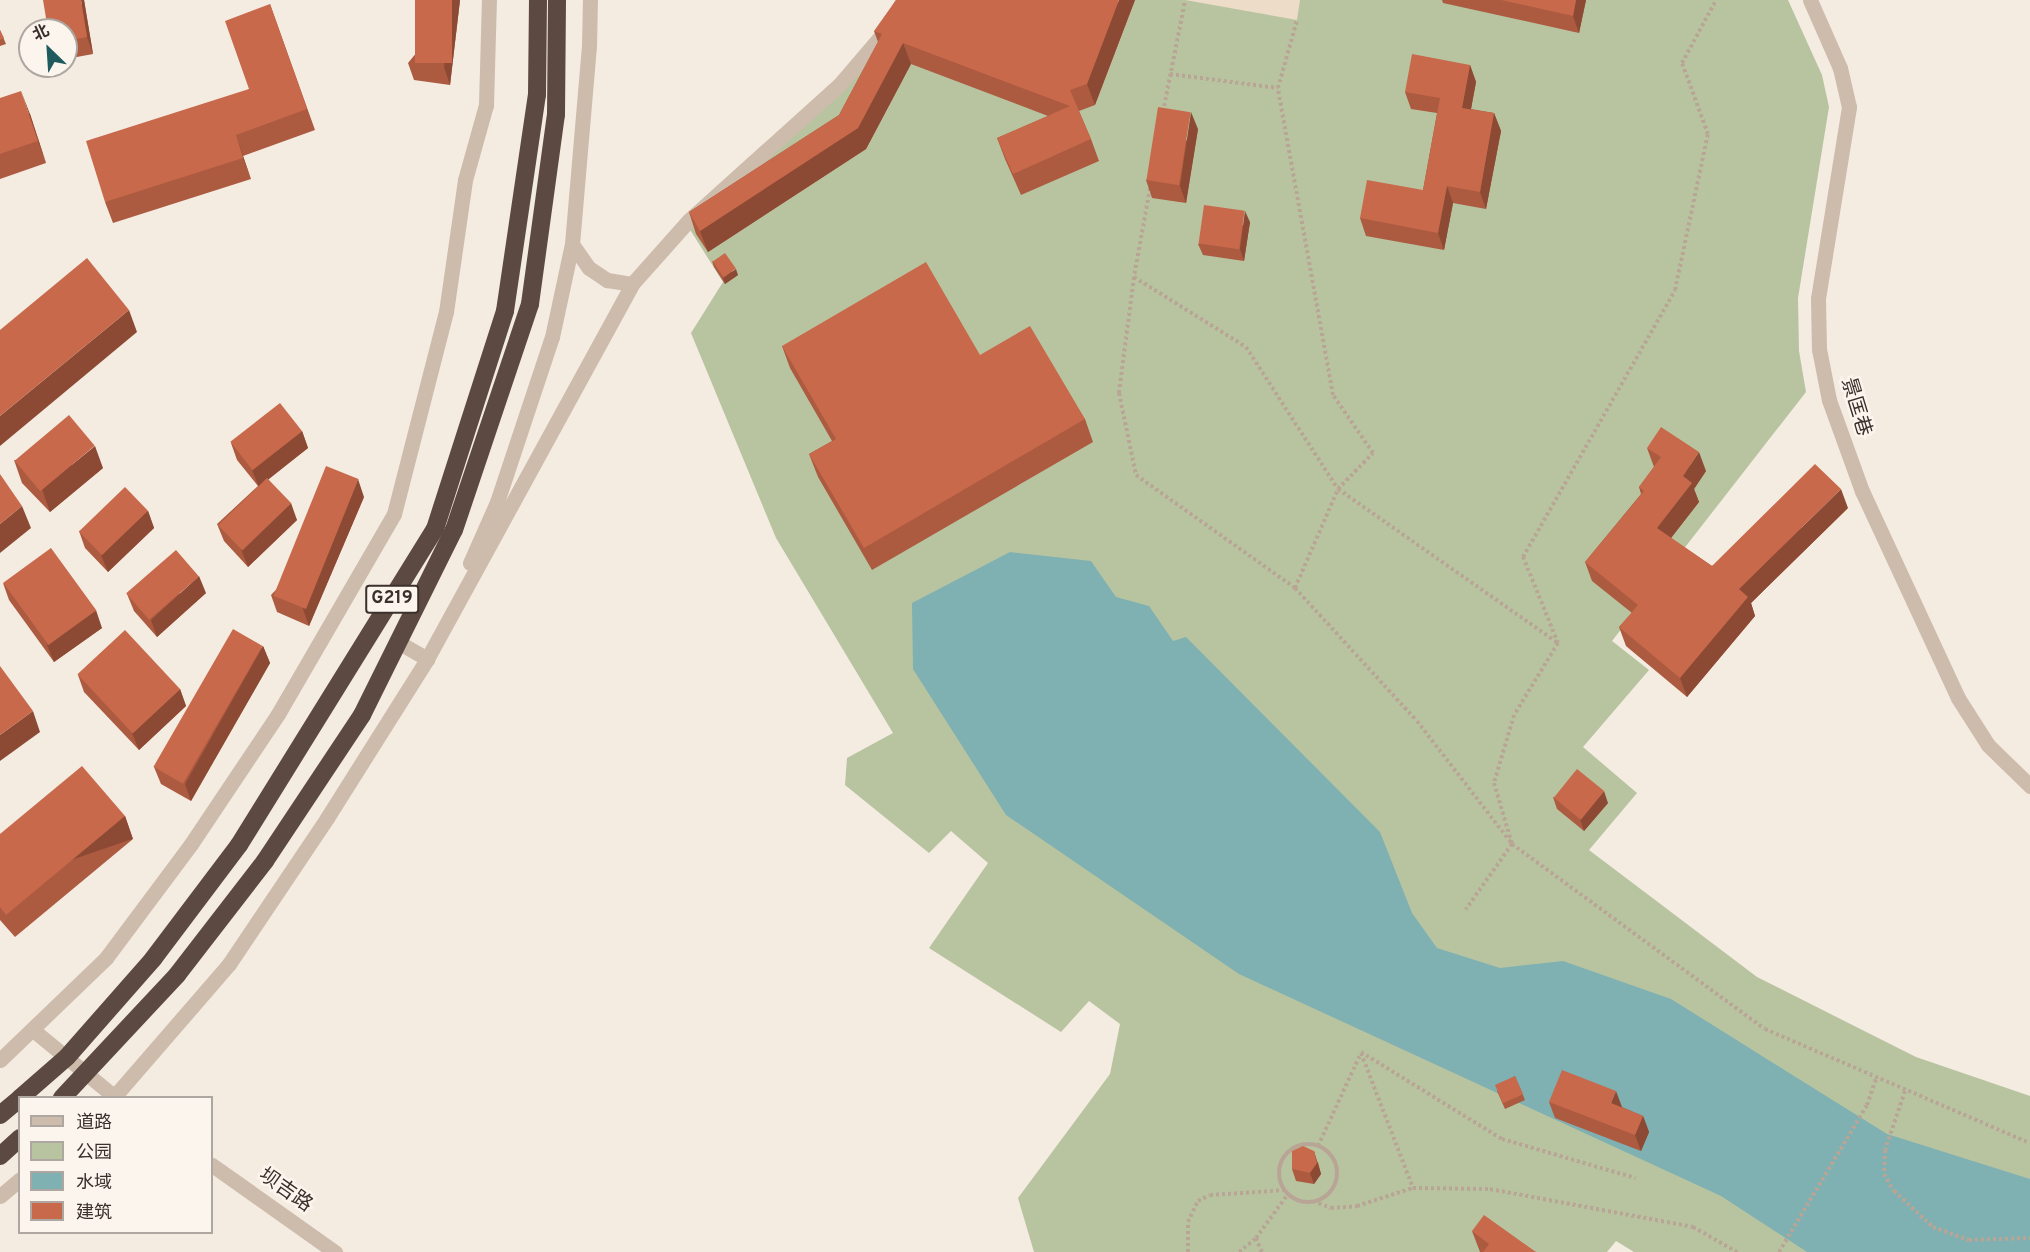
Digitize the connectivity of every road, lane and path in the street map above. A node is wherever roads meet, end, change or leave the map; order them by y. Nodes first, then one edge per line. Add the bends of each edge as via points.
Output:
1 (489, 0) edge
2 (538, 0) edge
3 (557, 0) edge
4 (590, 0) edge
5 (903, 0) edge
6 (1716, 0) edge
7 (1810, 0) edge
8 (1185, 1) edge
9 (1297, 20) dead end
10 (1170, 74) junction
11 (1278, 87) junction
12 (1162, 119) edge
13 (1152, 175) edge
14 (572, 244) junction
15 (1134, 277) junction
16 (632, 284) junction
17 (1338, 489) junction
18 (1295, 588) junction
19 (398, 642) junction
20 (1558, 643) junction
21 (427, 659) junction
22 (2030, 786) edge
23 (1512, 844) junction
24 (1466, 909) dead end
25 (33, 1030) junction
26 (1361, 1052) junction
27 (67, 1057) junction
28 (0, 1060) edge
29 (86, 1074) junction
30 (1876, 1079) junction
31 (1905, 1091) junction
32 (22, 1096) edge
33 (64, 1096) edge
34 (113, 1096) edge
35 (115, 1096) edge
36 (18, 1100) edge
37 (0, 1115) edge
38 (18, 1140) edge
39 (2030, 1143) edge
40 (1318, 1146) junction
41 (0, 1156) edge
42 (213, 1166) edge
43 (1635, 1178) dead end
44 (18, 1181) edge
45 (1413, 1188) junction
46 (1287, 1192) junction
47 (0, 1196) edge
48 (1313, 1201) junction
49 (1256, 1238) junction
50 (2030, 1238) edge
51 (335, 1252) edge
52 (1188, 1252) edge
53 (1239, 1252) edge
54 (1262, 1252) edge
55 (1737, 1252) edge
56 (1779, 1252) edge

1 - 25 street via 486,105 465,180 446,312 394,514 278,714 191,844 106,958
2 - 27 highway, G219 via 537,94 505,311 435,529 239,845 153,958
3 - 19 highway, G219 via 556,115 530,304 454,530
4 - 14 street via 588,70
5 - 16 street via 885,30 845,79 689,220
6 - 20 path via 1682,63 1708,134 1675,290 1523,557
7 - 22 street, 景匡巷 via 1840,68 1849,107 1818,299 1818,349 1829,400 1862,490 1958,698 1989,745
8 - 10 path
9 - 11 path
10 - 11 path
10 - 12 path
11 - 17 path via 1332,394 1372,453
13 - 15 path
14 - 16 street via 589,268 607,280
14 - 21 street via 552,337 496,502
15 - 17 path via 1245,347
15 - 18 path via 1119,393 1136,475
16 - 21 street
17 - 18 path
17 - 20 path
18 - 23 path via 1417,721
19 - 21 street
19 - 29 highway, G219 via 362,715 265,861 177,975
20 - 23 path via 1514,715 1494,783
21 - 35 street via 229,964
23 - 24 path
23 - 30 path via 1765,1029
25 - 27 street
25 - 28 street
26 - 40 path
26 - 43 path via 1502,1139
26 - 45 path
27 - 29 street
27 - 32 highway, G219
29 - 33 highway, G219
29 - 34 street
30 - 31 path
30 - 56 path via 1867,1105
31 - 39 path
31 - 50 path via 1892,1126 1884,1174 1894,1191 1932,1227 1969,1240
36 - 37 highway, G219
38 - 41 highway
40 - 46 path via 1302,1144 1287,1153 1279,1169
40 - 48 path via 1333,1159 1336,1176 1329,1192
42 - 51 street, 坝吉路
44 - 47 street
45 - 48 path via 1357,1206 1331,1208
45 - 55 path via 1490,1189 1693,1227
46 - 48 path
46 - 49 path
46 - 52 path via 1210,1195 1198,1202 1188,1222
49 - 53 path
49 - 54 path

